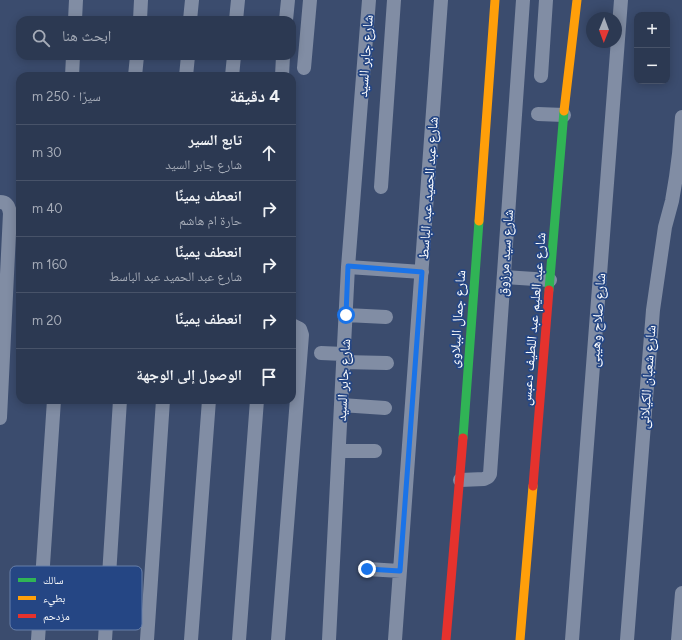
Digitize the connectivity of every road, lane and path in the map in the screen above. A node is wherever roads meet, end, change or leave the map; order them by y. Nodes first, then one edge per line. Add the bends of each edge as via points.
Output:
1 (76, 0) edge
2 (141, 0) edge
3 (192, 0) edge
4 (238, 0) edge
5 (288, 0) edge
6 (310, 0) edge
7 (369, 0) edge
8 (394, 0) edge
9 (441, 0) edge
10 (495, 0) edge
11 (523, 0) edge
12 (546, 0) edge
13 (577, 0) edge
14 (621, 0) edge
15 (74, 16) edge
16 (140, 16) edge
17 (190, 16) edge
18 (236, 16) edge
19 (286, 16) edge
20 (73, 60) edge
21 (137, 60) edge
22 (188, 60) edge
23 (234, 60) edge
24 (283, 60) edge
25 (304, 68) dead end
26 (72, 72) edge
27 (135, 72) edge
28 (186, 72) edge
29 (232, 72) edge
30 (282, 72) edge
31 (541, 76) dead end
32 (538, 114) dead end
33 (564, 115) junction
34 (682, 117) edge
35 (381, 187) dead end
36 (2, 202) edge
37 (348, 266) junction
38 (422, 272) junction
39 (504, 277) junction
40 (550, 280) junction
41 (346, 315) junction
42 (386, 317) dead end
43 (296, 327) edge
44 (321, 353) dead end
45 (344, 358) junction
46 (387, 363) dead end
47 (54, 404) edge
48 (120, 404) edge
49 (164, 404) edge
50 (208, 404) edge
51 (257, 404) edge
52 (341, 405) junction
53 (385, 408) dead end
54 (0, 418) edge
55 (339, 451) junction
56 (375, 451) dead end
57 (460, 480) junction
58 (43, 566) edge
59 (110, 566) edge
60 (367, 569) dead end
61 (400, 571) junction
62 (682, 593) edge
63 (39, 630) edge
64 (106, 630) edge
65 (38, 640) edge
66 (105, 640) edge
67 (147, 640) edge
68 (191, 640) edge
69 (239, 640) edge
70 (278, 640) edge
71 (329, 640) edge
72 (395, 640) edge
73 (446, 640) edge
74 (520, 640) edge
75 (572, 640) edge
76 (628, 640) edge
77 (678, 640) edge

1 - 15 street
2 - 16 street
3 - 17 street
4 - 18 street
5 - 19 street
6 - 25 street
7 - 37 street, شارع جابر السيد
8 - 35 street
9 - 38 street, شارع عبد الحميد عبد الباسط
10 - 57 street, شارع جمال الببلاوى
11 - 39 street, شارع سيد مرزوق
12 - 31 street
13 - 33 street, شارع عبد العليم عبد اللطيف دعبس
14 - 75 street, شارع صلاح وهيبى
20 - 26 street
21 - 27 street
22 - 28 street
23 - 29 street
24 - 30 street
32 - 33 street
33 - 40 street, شارع عبد العليم عبد اللطيف دعبس
34 - 76 street, شارع شعبان الكيلانى via 676,177 665,226 653,310
36 - 54 street via 8,206 10,213
37 - 38 street
37 - 41 street, شارع جابر السيد
38 - 61 street, شارع عبد الحميد عبد الباسط
39 - 40 street
39 - 57 street, شارع سيد مرزوق via 490,474 484,479
40 - 74 street, شارع عبد العليم عبد اللطيف دعبس
41 - 42 street
41 - 45 street, شارع جابر السيد
43 - 70 street via 302,335
44 - 45 street
45 - 46 street
45 - 52 street, شارع جابر السيد
47 - 58 street
48 - 59 street
49 - 67 street
50 - 68 street
51 - 69 street
52 - 53 street
52 - 55 street, شارع جابر السيد
55 - 56 street
55 - 71 street, شارع جابر السيد
57 - 73 street, شارع جمال الببلاوى
60 - 61 street
61 - 72 street, شارع عبد الحميد عبد الباسط
62 - 77 street
63 - 65 street
64 - 66 street

